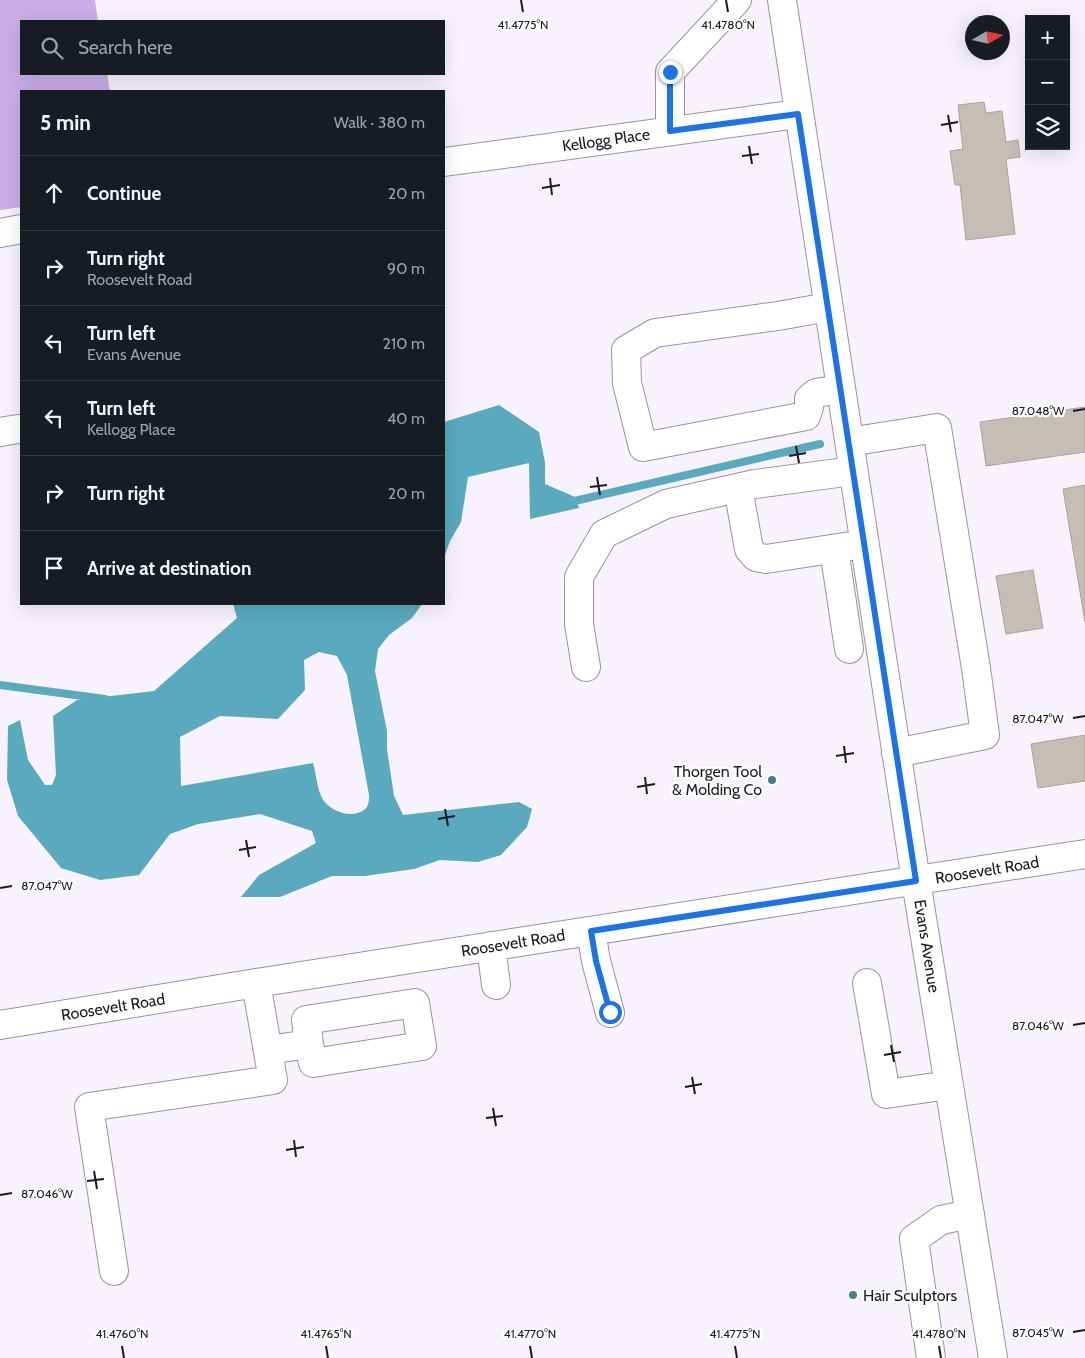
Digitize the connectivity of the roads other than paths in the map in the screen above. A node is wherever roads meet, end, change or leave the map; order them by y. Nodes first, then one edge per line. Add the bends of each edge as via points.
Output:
1 (737, 0) edge
2 (782, 0) edge
3 (798, 114) junction
4 (670, 131) junction
5 (445, 162) edge
6 (20, 229) edge
7 (0, 233) edge
8 (828, 307) junction
9 (840, 389) junction
10 (849, 442) junction
11 (853, 471) junction
12 (738, 488) junction
13 (864, 544) junction
14 (834, 549) junction
15 (848, 649) dead end
16 (586, 668) dead end
17 (896, 752) junction
18 (1085, 854) edge
19 (916, 881) junction
20 (591, 931) junction
21 (491, 946) junction
22 (256, 983) junction
23 (867, 983) dead end
24 (496, 985) dead end
25 (610, 1012) dead end
26 (0, 1025) edge
27 (310, 1044) dead end
28 (268, 1050) junction
29 (949, 1085) junction
30 (970, 1214) junction
31 (114, 1271) dead end
32 (931, 1358) edge
33 (993, 1358) edge

1 - 4 street via 670,72
2 - 3 street, Evans Avenue
3 - 4 street, Kellogg Place
3 - 8 street, Evans Avenue
4 - 5 street, Kellogg Place
6 - 7 street
8 - 9 street, Evans Avenue
8 - 9 street via 656,333 626,350 627,383 643,447 806,416 809,399 816,393
9 - 10 street, Evans Avenue
10 - 11 street, Evans Avenue
10 - 17 street via 937,428 976,668 985,734
11 - 12 street
11 - 13 street, Evans Avenue
12 - 14 street via 749,549 756,557 766,559
12 - 16 street via 666,504 604,534 579,577 579,624
13 - 14 street
13 - 17 street, Evans Avenue
14 - 15 street
17 - 19 street, Evans Avenue
18 - 19 street, Roosevelt Road
19 - 20 street, Roosevelt Road
19 - 29 street, Evans Avenue
20 - 21 street, Roosevelt Road
20 - 25 street
21 - 22 street, Roosevelt Road
21 - 24 street
22 - 26 street, Roosevelt Road
22 - 28 street
23 - 29 street via 886,1094
27 - 28 street
28 - 31 street via 273,1080 89,1107
29 - 30 street, Evans Avenue
30 - 32 street via 941,1220 914,1239
30 - 33 street, Evans Avenue

